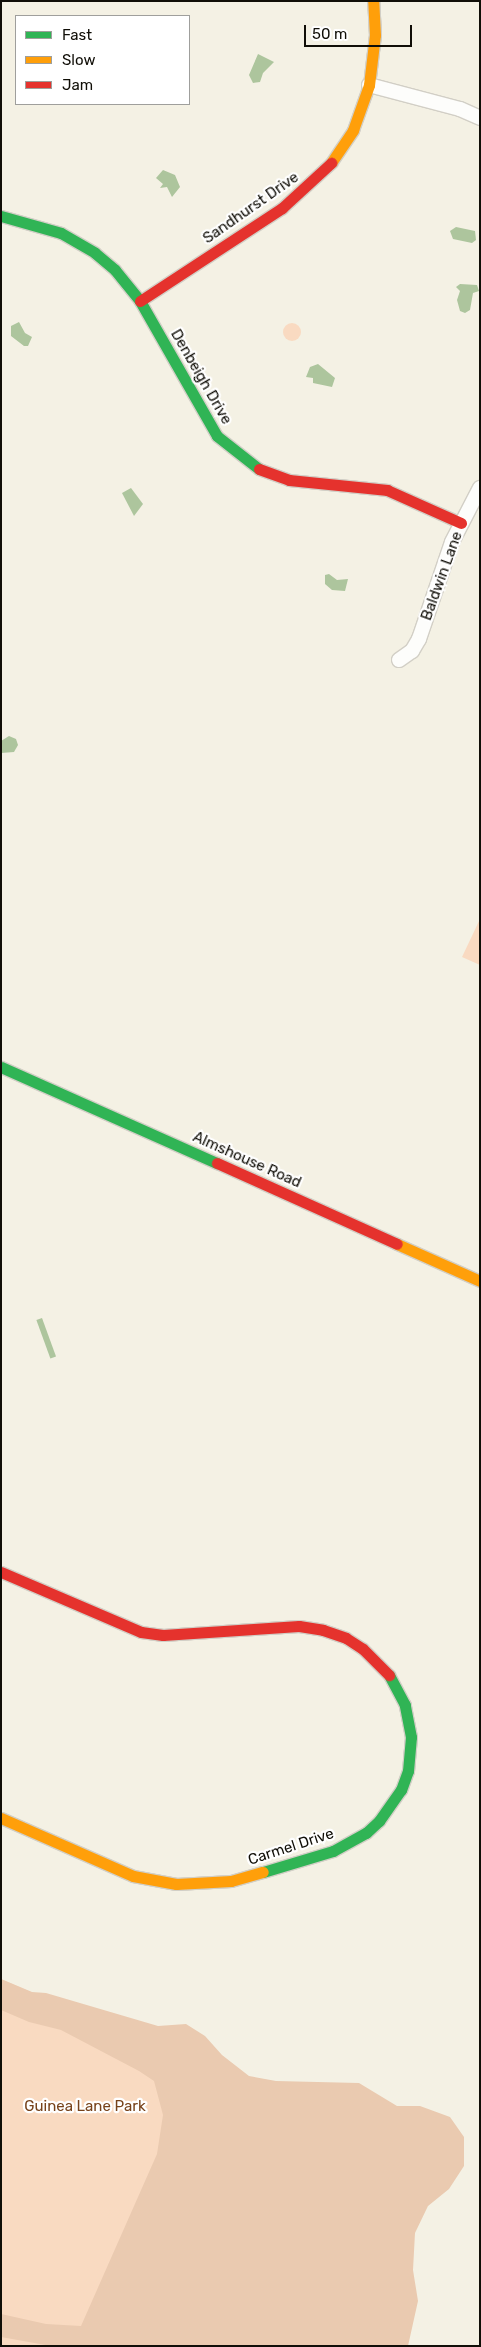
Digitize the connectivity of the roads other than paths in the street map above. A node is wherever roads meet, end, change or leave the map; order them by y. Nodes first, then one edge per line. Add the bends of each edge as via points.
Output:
1 (373, 1) edge
2 (369, 85) junction
3 (480, 118) edge
4 (1, 216) edge
5 (140, 301) junction
6 (480, 488) edge
7 (461, 523) junction
8 (399, 660) dead end
9 (1, 1066) edge
10 (480, 1281) edge
11 (1, 1572) edge
12 (1, 1818) edge

1 - 2 street, Sandhurst Drive via 376,35
2 - 3 street via 460,109
2 - 5 street, Sandhurst Drive via 352,130 318,177 282,208
4 - 5 street, Denbeigh Drive via 51,229 95,253 115,270
5 - 7 street, Denbeigh Drive via 217,436 244,460 263,472 289,480 387,490
6 - 7 street, Baldwin Lane
7 - 8 street, Baldwin Lane via 419,639 412,651
9 - 10 street, Almshouse Road
11 - 12 street, Carmel Drive via 141,1632 163,1635 299,1626 346,1638 364,1649 387,1672 405,1705 411,1737 408,1771 401,1790 379,1821 366,1833 334,1851 231,1881 176,1884 133,1876

